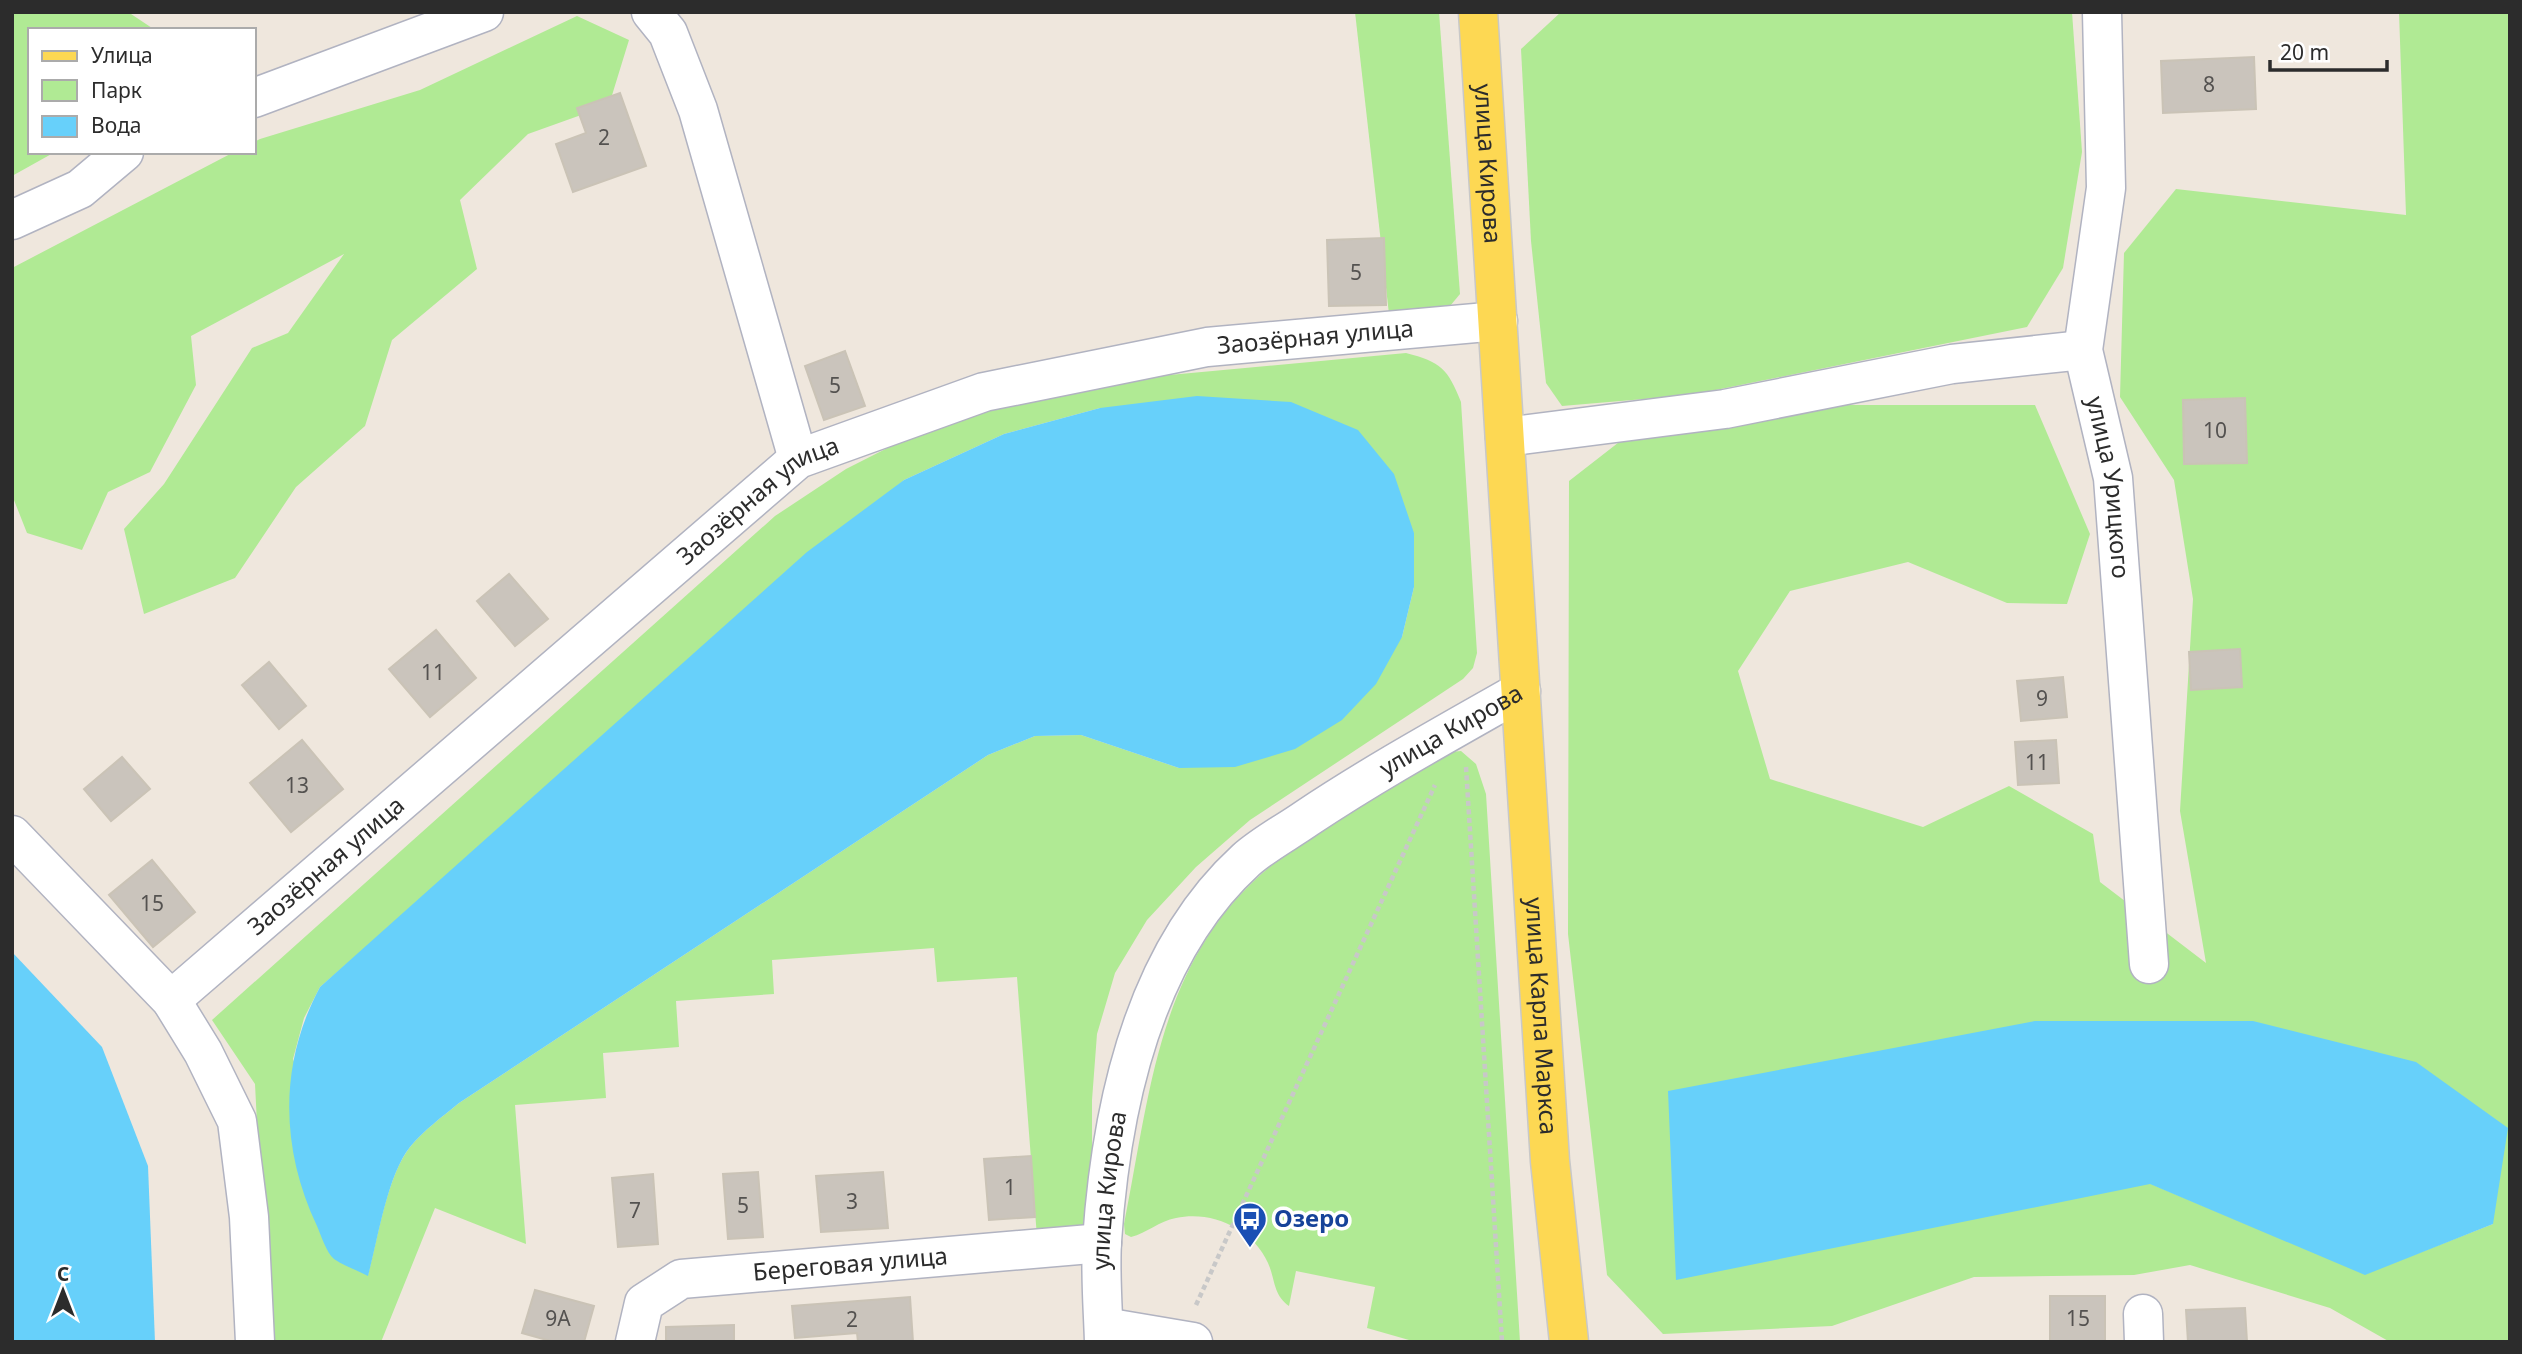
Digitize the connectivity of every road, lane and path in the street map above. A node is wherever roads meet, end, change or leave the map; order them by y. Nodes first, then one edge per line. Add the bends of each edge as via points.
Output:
1 (484, 12) edge
2 (651, 12) edge
3 (1478, 12) edge
4 (2102, 12) edge
5 (256, 96) edge
6 (122, 154) edge
7 (12, 220) edge
8 (1498, 321) junction
9 (2082, 350) junction
10 (1505, 437) junction
11 (798, 459) junction
12 (1521, 691) junction
13 (1464, 724) junction
14 (12, 835) edge
15 (2149, 964) dead end
16 (171, 1000) junction
17 (1102, 1243) junction
18 (1104, 1334) edge
19 (1187, 1341) edge
20 (255, 1342) edge
21 (635, 1342) edge
22 (1502, 1342) edge
23 (1569, 1342) edge

1 - 5 street
2 - 11 street via 668,33 698,110
3 - 8 main road, улица Кирова
4 - 9 street, улица Урицкого via 2106,188
6 - 7 street via 80,189
8 - 10 main road, улица Кирова
8 - 11 street, Заозёрная улица via 1207,347 984,392
9 - 10 street via 1952,364 1725,409
9 - 15 street, улица Урицкого via 2113,478
10 - 12 main road, улица Кирова
11 - 16 street, Заозёрная улица
12 - 13 street, улица Кирова
12 - 23 main road, улица Карла Маркса via 1550,1161
13 - 17 street, улица Кирова via 1338,798 1248,858 1211,895 1164,974 1132,1057 1115,1132
13 - 19 path
13 - 22 path
14 - 16 street
16 - 20 street via 237,1121 249,1217
17 - 18 street, улица Кирова
17 - 21 street, Береговая улица via 681,1279 644,1303
18 - 19 street

